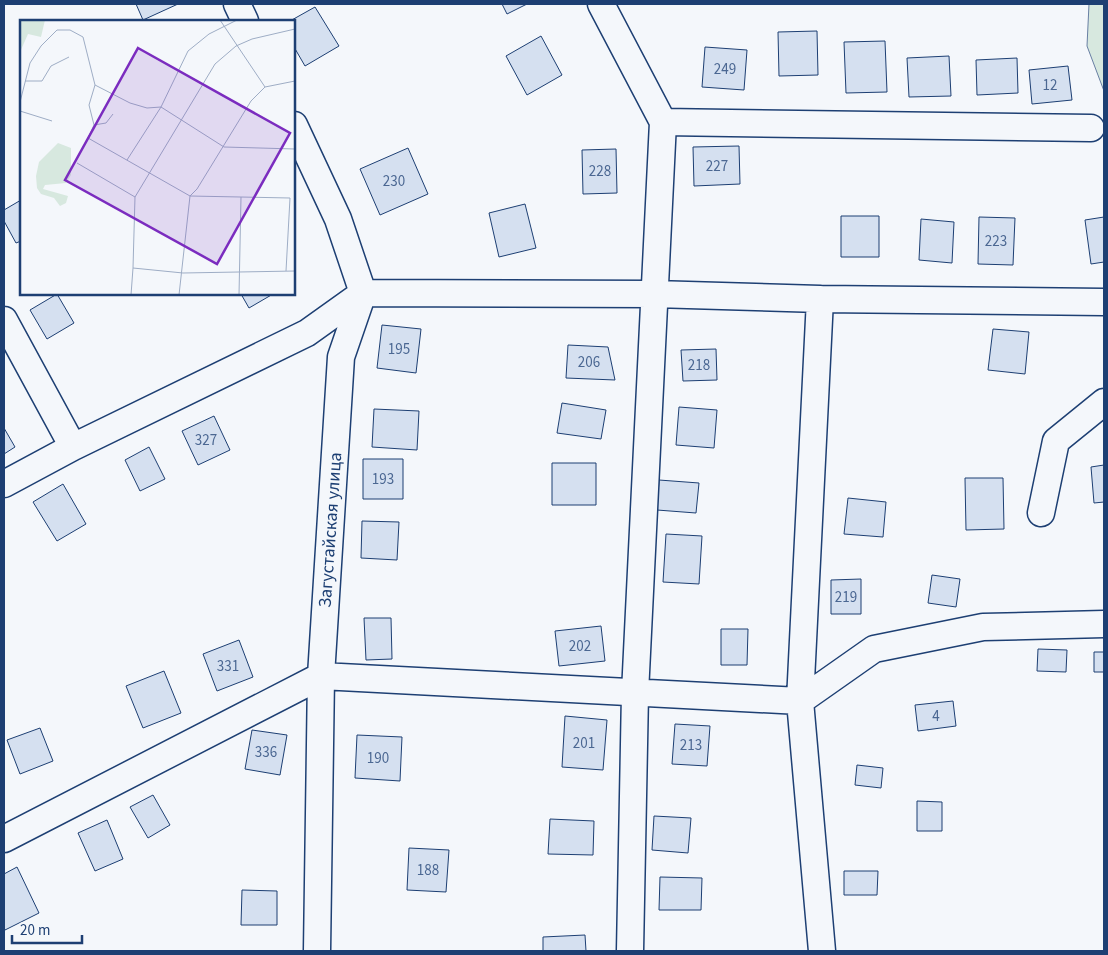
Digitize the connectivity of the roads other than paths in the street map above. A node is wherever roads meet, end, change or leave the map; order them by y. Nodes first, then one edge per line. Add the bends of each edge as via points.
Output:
1 (237, 4) edge
2 (601, 4) edge
3 (245, 20) edge
4 (663, 122) junction
5 (295, 128) edge
6 (1091, 128) dead end
7 (363, 293) junction
8 (654, 294) junction
9 (820, 299) junction
10 (1104, 302) edge
11 (4, 320) edge
12 (1104, 402) edge
13 (73, 447) junction
14 (4, 484) edge
15 (1041, 513) dead end
16 (1104, 624) edge
17 (321, 676) junction
18 (635, 693) junction
19 (800, 701) junction
20 (4, 839) edge
21 (317, 951) edge
22 (630, 951) edge
23 (822, 951) edge

1 - 3 street
2 - 4 street
4 - 6 street
4 - 8 street
5 - 7 street via 338,220
7 - 8 street
7 - 13 street via 307,333
7 - 17 street, Загустайская улица via 341,357
8 - 9 street
8 - 18 street
9 - 10 street
9 - 19 street
11 - 13 street
12 - 15 street via 1056,441
13 - 14 street
16 - 19 street via 983,627 874,649
17 - 18 street
17 - 20 street
17 - 21 street, Загустайская улица
18 - 19 street
18 - 22 street
19 - 23 street

